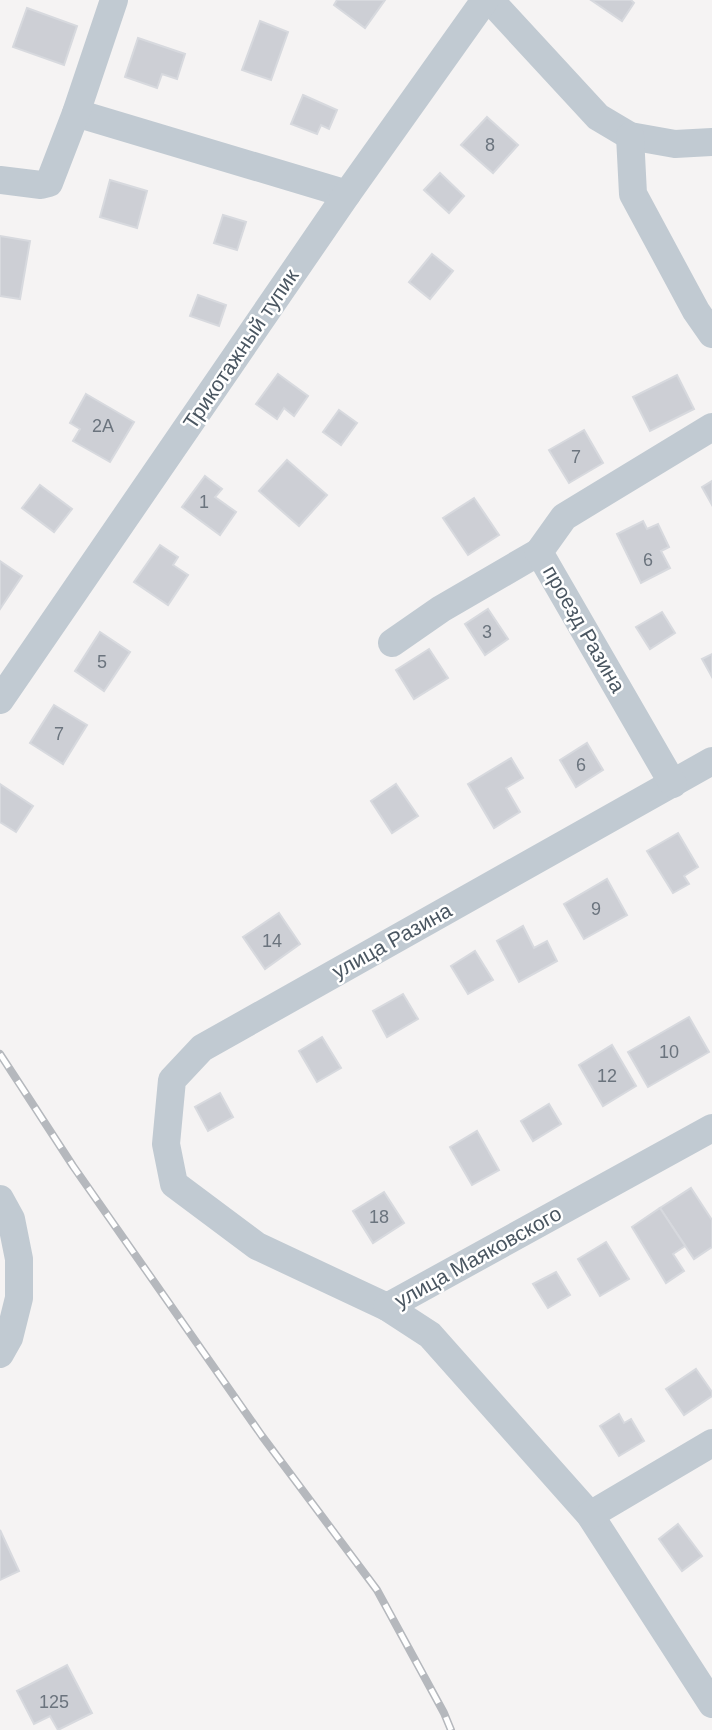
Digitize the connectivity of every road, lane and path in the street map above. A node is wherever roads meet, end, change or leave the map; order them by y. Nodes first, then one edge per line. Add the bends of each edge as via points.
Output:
1 (114, 0) edge
2 (488, 0) edge
3 (76, 113) junction
4 (631, 136) junction
5 (712, 142) edge
6 (0, 180) edge
7 (347, 194) junction
8 (712, 334) edge
9 (712, 427) edge
10 (539, 552) junction
11 (392, 643) dead end
12 (0, 699) edge
13 (712, 761) edge
14 (673, 784) junction
15 (712, 1128) edge
16 (174, 1184) joint
17 (0, 1199) edge
18 (387, 1307) junction
19 (0, 1354) edge
20 (712, 1443) edge
21 (590, 1515) junction
22 (712, 1703) edge

1 - 3 street
2 - 4 street via 598,117
2 - 7 street, Трикотажный тупик
3 - 6 street via 48,183
3 - 7 street
4 - 5 street via 675,144
4 - 8 street via 633,194
7 - 12 street, Трикотажный тупик
9 - 10 street, проезд Разина via 564,517
10 - 11 street
10 - 14 street, проезд Разина
13 - 14 street, улица Разина
14 - 16 street, улица Разина via 202,1048 172,1080 166,1144
15 - 18 street, улица Маяковского
16 - 18 street, улица Маяковского via 257,1246
17 - 19 street via 12,1219 19,1259 19,1298
18 - 21 street via 430,1335
20 - 21 street
21 - 22 street

